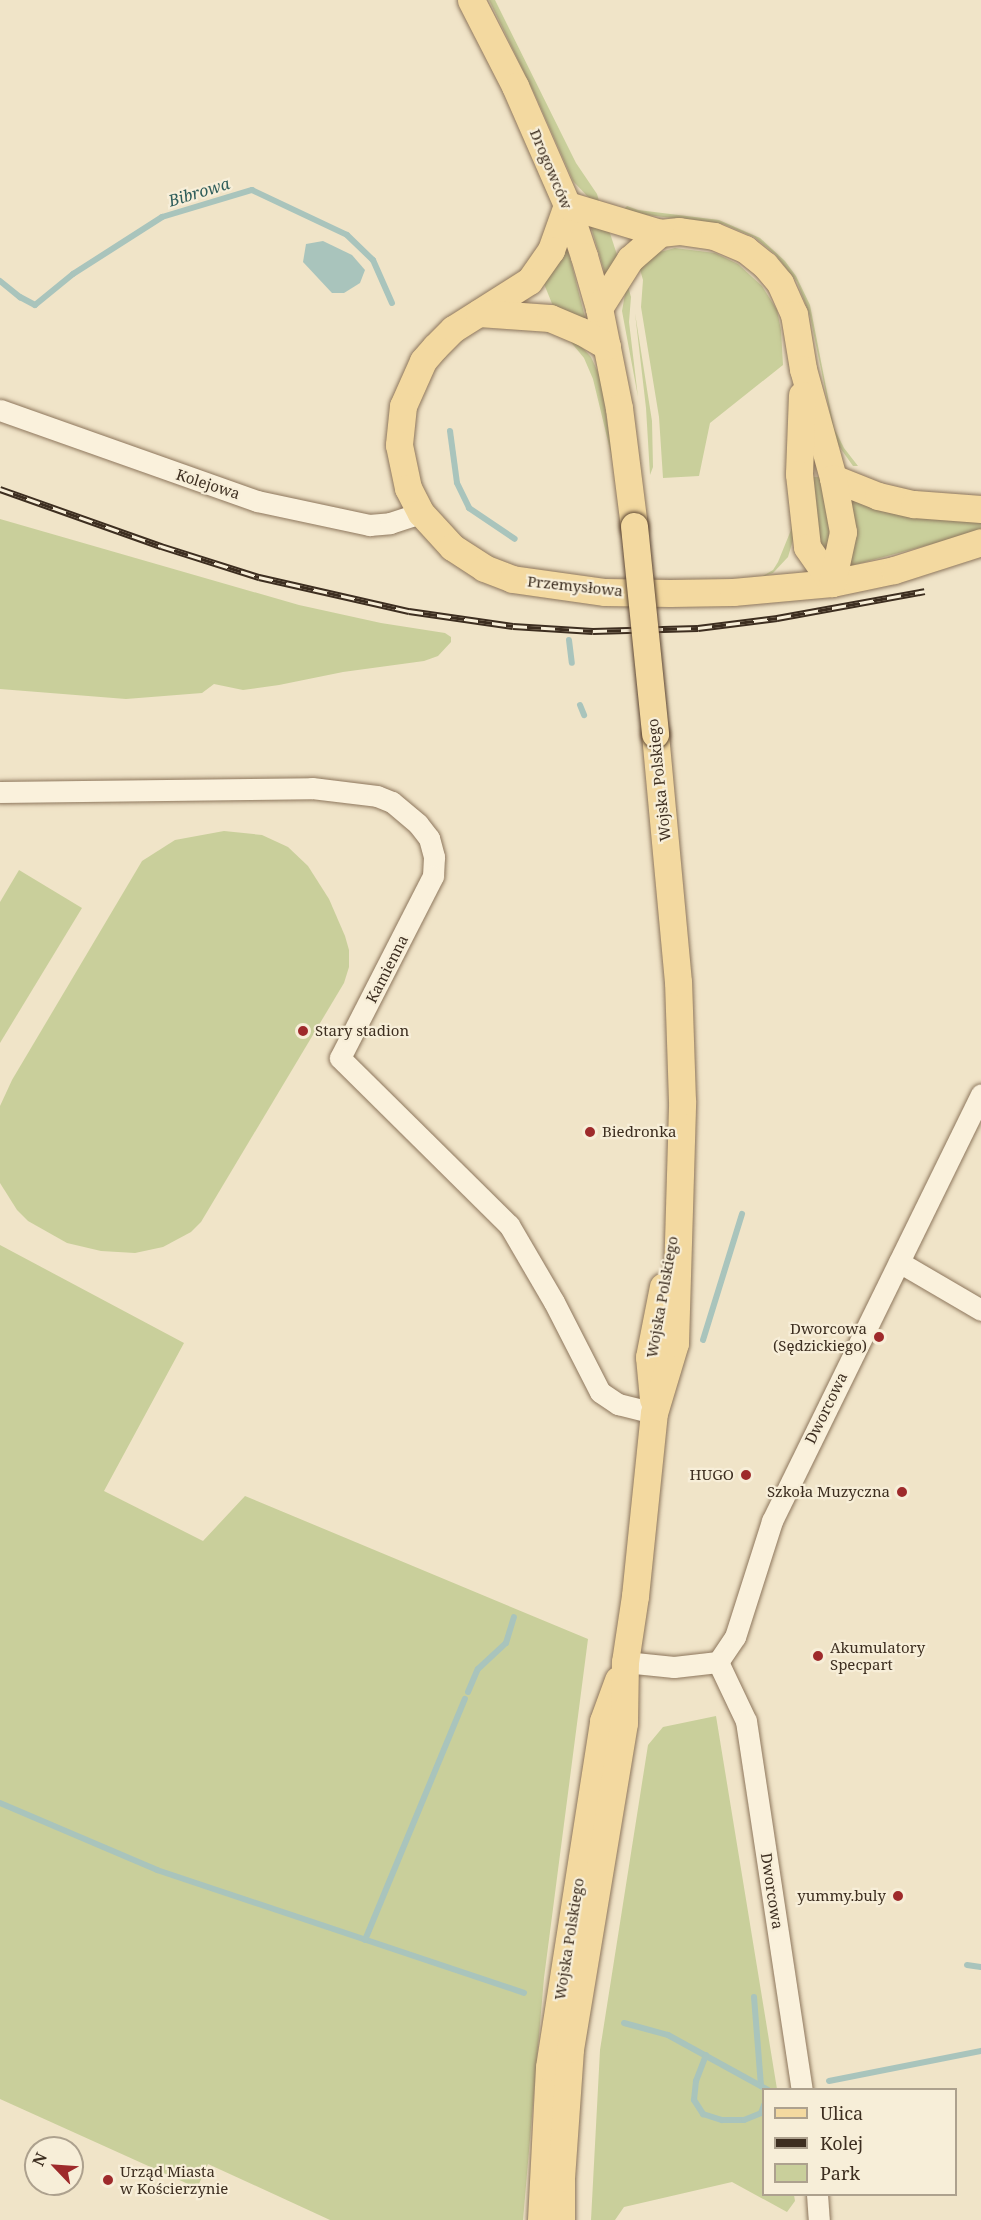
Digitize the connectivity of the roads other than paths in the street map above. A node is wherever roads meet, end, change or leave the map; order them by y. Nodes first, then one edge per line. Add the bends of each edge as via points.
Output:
1 (471, 0) edge
2 (567, 205) junction
3 (660, 233) junction
4 (599, 308) junction
5 (479, 313) junction
6 (607, 346) junction
7 (803, 369) junction
8 (0, 410) edge
9 (833, 478) junction
10 (981, 509) edge
11 (421, 513) junction
12 (981, 542) edge
13 (832, 584) junction
14 (0, 792) edge
15 (981, 1094) edge
16 (898, 1262) junction
17 (981, 1310) edge
18 (654, 1413) junction
19 (625, 1662) junction
20 (718, 1662) junction
21 (802, 2088) edge
22 (817, 2196) edge
23 (541, 2220) edge
24 (561, 2220) edge
25 (819, 2220) edge

1 - 2 main road, Drogowców via 515,86
2 - 3 main road
2 - 4 main road, Drogowców
2 - 5 main road, Przemysłowa via 551,250 529,281
3 - 4 main road via 630,260
3 - 7 main road via 679,231 714,236 745,249 765,265 780,284 794,314
4 - 6 main road, Drogowców
5 - 6 main road via 550,318
5 - 11 main road, Przemysłowa via 435,346 423,361 403,406 399,445 403,469
6 - 18 main road, Wojska Polskiego, bridge via 634,526 678,982 682,1101 677,1217 650,1357
7 - 9 main road
7 - 13 main road via 799,474 807,547
8 - 11 street, Kolejowa via 257,501 369,525 390,524
9 - 10 main road via 914,504
9 - 13 main road via 843,532
11 - 13 main road, Przemysłowa via 452,547 484,568 512,579 605,592 733,592
12 - 13 main road, Przemysłowa via 894,570
14 - 18 street, Kamienna via 312,788 377,796 392,802 418,824 429,838 434,876 340,1058 509,1225 555,1302 600,1392 618,1404
15 - 16 street, Dworcowa
16 - 17 street
16 - 20 street, Dworcowa via 768,1529 735,1637
18 - 19 main road, Wojska Polskiego
19 - 20 street via 674,1667
19 - 23 main road, Wojska Polskiego via 603,1721 549,2067
19 - 24 main road, Wojska Polskiego via 624,1724 570,2049
20 - 21 street, Dworcowa via 746,1721
22 - 25 street

